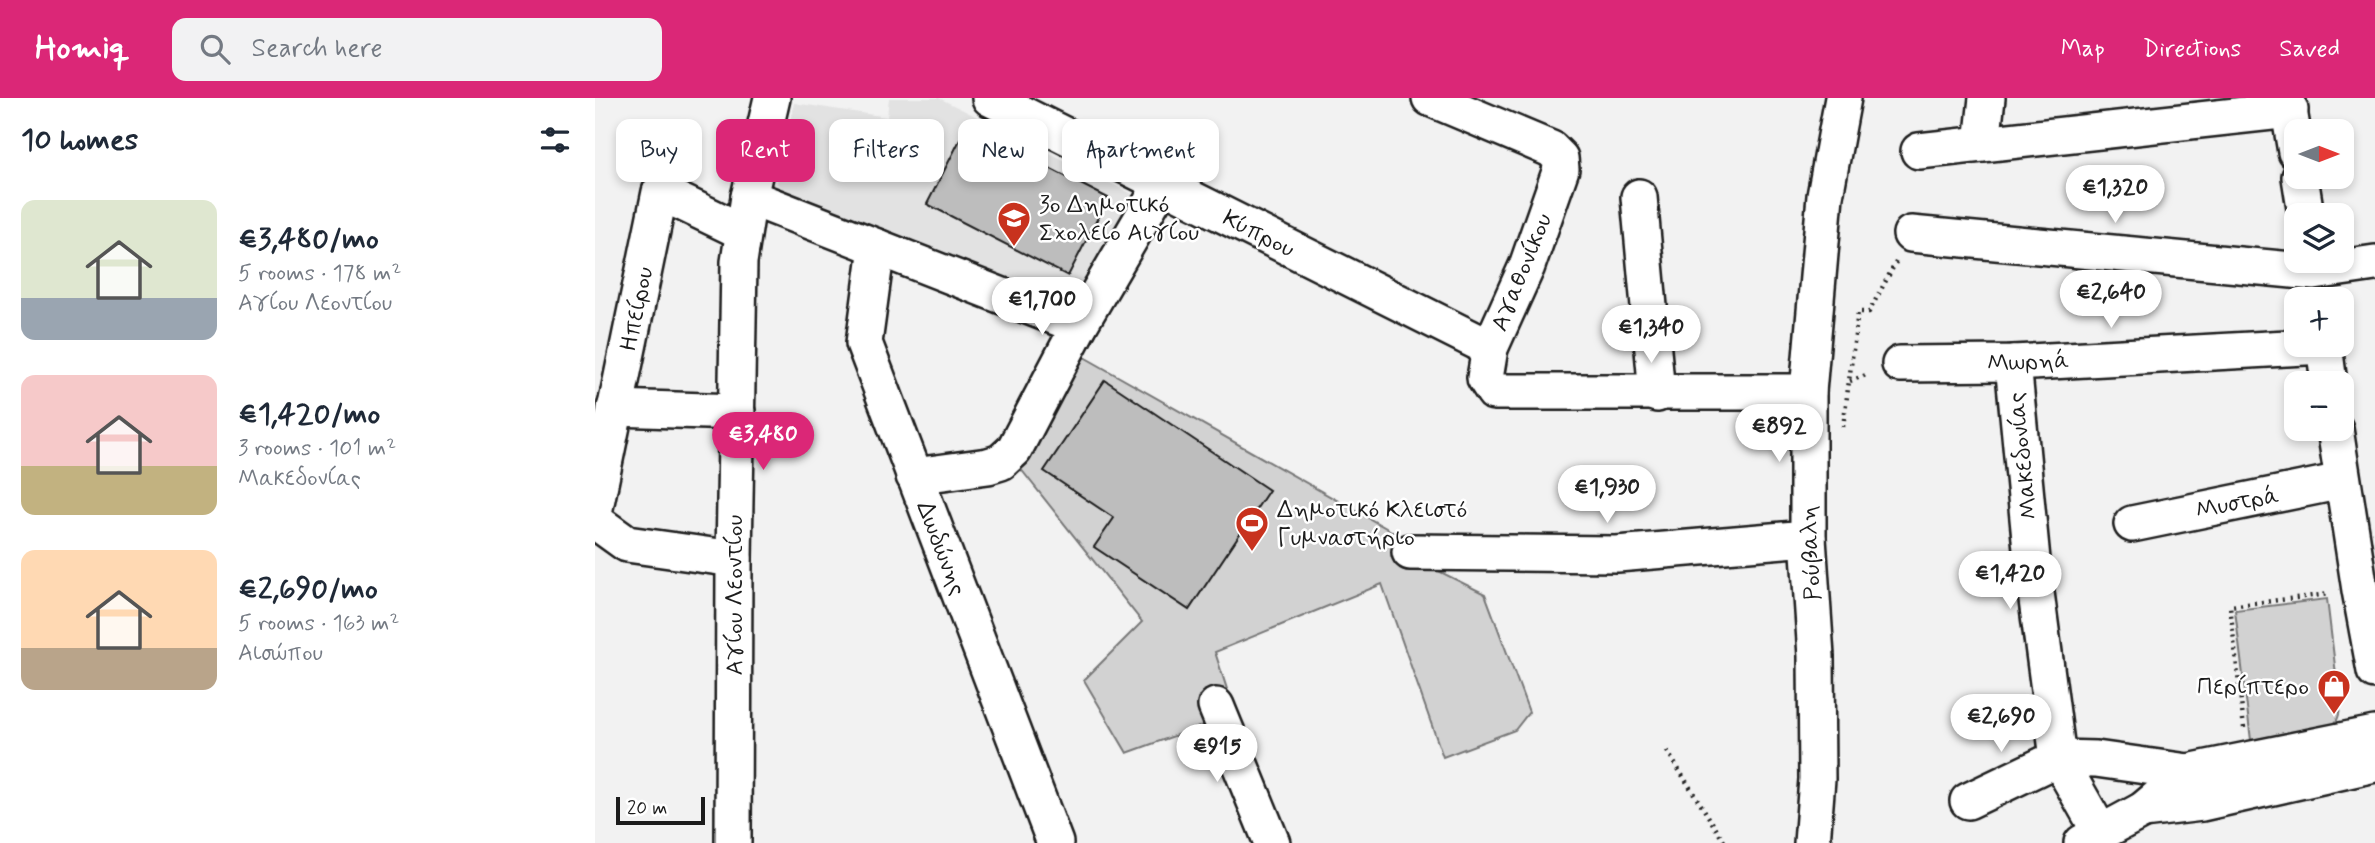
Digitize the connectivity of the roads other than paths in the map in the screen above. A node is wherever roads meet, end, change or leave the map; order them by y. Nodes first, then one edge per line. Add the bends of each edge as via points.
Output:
1 (772, 98) edge
2 (990, 98) edge
3 (1430, 98) edge
4 (1843, 98) edge
5 (1987, 98) edge
6 (2288, 104) edge
7 (1982, 144) junction
8 (1919, 151) dead end
9 (1162, 184) junction
10 (749, 197) junction
11 (1639, 197) dead end
12 (743, 232) junction
13 (1911, 234) road end
14 (877, 247) junction
15 (2375, 263) edge
16 (2315, 277) edge
17 (1079, 326) junction
18 (2284, 347) edge
19 (1490, 348) junction
20 (2013, 363) junction
21 (1900, 365) dead end
22 (1808, 391) junction
23 (1657, 394) junction
24 (615, 408) junction
25 (737, 412) junction
26 (2337, 441) edge
27 (914, 476) junction
28 (2342, 481) junction
29 (595, 508) edge
30 (595, 521) edge
31 (2132, 524) dead end
32 (1808, 538) junction
33 (1411, 552) dead end
34 (734, 559) junction
35 (2375, 671) edge
36 (1216, 706) dead end
37 (2375, 734) edge
38 (2059, 758) junction
39 (2375, 764) edge
40 (2188, 772) junction
41 (1968, 801) dead end
42 (2143, 810) junction
43 (2094, 839) edge
44 (733, 843) edge
45 (1055, 843) edge
46 (1272, 843) edge
47 (1812, 843) edge

1 - 10 street, Αγίου Λεοντίου
2 - 9 street, Κύπρου
3 - 19 street, Αγαθονίκου via 1556,152 1560,158 1561,169 1527,266
4 - 22 street, Ρούβαλη via 1825,196
5 - 7 street
6 - 7 street
7 - 8 street
9 - 17 street
9 - 19 street, Κύπρου
10 - 12 street, Αγίου Λεοντίου
10 - 14 street
11 - 23 street
12 - 24 street, Ηπείρου via 660,192
12 - 25 street, Αγίου Λεοντίου
13 - 16 street
14 - 17 street
14 - 27 street, Δωδώνης via 864,343
15 - 16 street
17 - 27 street via 1014,450 1001,462
18 - 20 street, Μωρηά
19 - 23 street, Αγαθονίκου via 1485,378 1495,392
20 - 21 street, Μωρηά
20 - 38 street, Μακεδονίας via 2033,570
22 - 23 street
22 - 32 street, Ρούβαλη
24 - 25 street
24 - 29 street, Ηπείρου
25 - 34 street, Αγίου Λεοντίου
26 - 28 street
27 - 45 street, Δωδώνης
28 - 31 street, Μυστρά
28 - 35 street
30 - 34 street via 627,544
32 - 33 street via 1617,554
32 - 47 street, Ρούβαλη via 1816,656 1817,779
34 - 44 street, Αγίου Λεοντίου
36 - 46 street
37 - 40 street
38 - 40 street
38 - 41 street
38 - 43 street, Μακεδονίας
39 - 42 street via 2202,803
40 - 42 street
42 - 43 street

